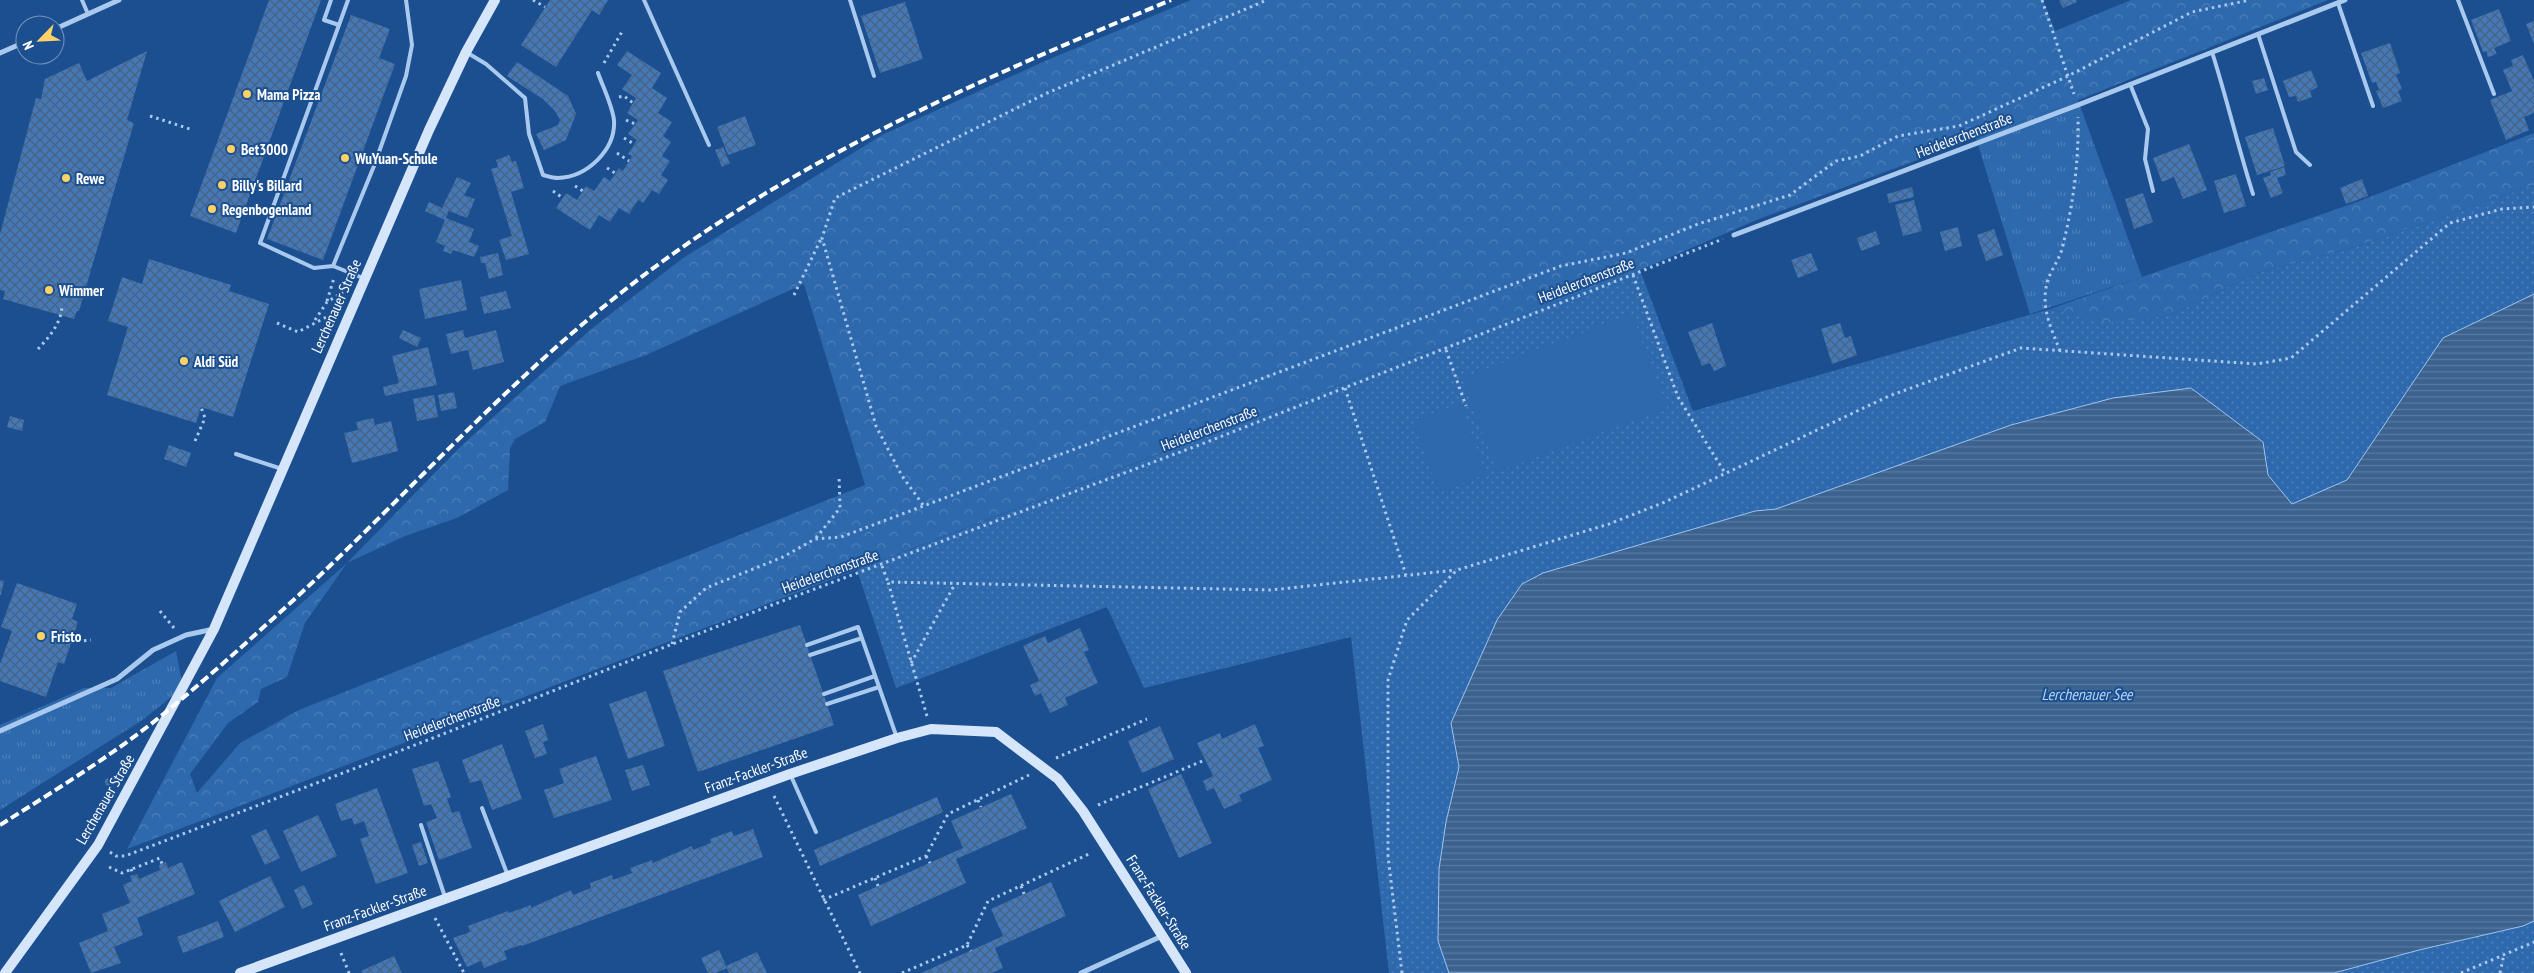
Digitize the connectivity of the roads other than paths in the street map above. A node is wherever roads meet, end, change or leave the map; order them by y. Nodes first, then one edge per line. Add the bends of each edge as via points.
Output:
1 (82, 0) edge
2 (119, 0) edge
3 (331, 0) edge
4 (348, 0) edge
5 (406, 0) edge
6 (495, 0) edge
7 (644, 0) edge
8 (850, 0) edge
9 (2345, 0) edge
10 (2458, 0) edge
11 (2338, 3) junction
12 (88, 14) junction
13 (65, 24) edge
14 (339, 25) junction
15 (2258, 34) junction
16 (15, 46) edge
17 (466, 52) junction
18 (2212, 52) junction
19 (0, 53) edge
20 (598, 73) road end
21 (874, 76) dead end
22 (2130, 84) junction
23 (2494, 94) dead end
24 (2373, 106) dead end
25 (709, 145) dead end
26 (2310, 165) dead end
27 (2153, 191) dead end
28 (2253, 194) dead end
29 (1734, 235) road end
30 (335, 267) junction
31 (364, 279) junction
32 (236, 454) dead end
33 (282, 469) junction
34 (214, 629) junction
35 (862, 638) junction
36 (807, 645) dead end
37 (810, 656) dead end
38 (875, 676) junction
39 (879, 687) junction
40 (824, 694) dead end
41 (827, 704) dead end
42 (0, 732) edge
43 (896, 738) junction
44 (790, 774) junction
45 (482, 808) dead end
46 (421, 825) dead end
47 (816, 832) dead end
48 (508, 876) junction
49 (445, 899) junction
50 (1162, 936) junction
51 (5, 973) edge
52 (240, 973) edge
53 (1081, 973) edge
54 (1186, 973) edge

1 - 12 lane
2 - 12 street
3 - 14 lane via 324,20
4 - 14 lane
5 - 30 lane via 412,45 406,76
6 - 17 street, Lerchenauer Straße
7 - 25 lane
8 - 21 lane
9 - 11 street, Heidelerchenstraße
10 - 23 lane
11 - 15 street, Heidelerchenstraße
11 - 24 lane
12 - 13 street
14 - 30 lane via 260,243 314,268
15 - 18 street, Heidelerchenstraße
15 - 26 lane via 2296,152
16 - 19 street
17 - 20 lane via 486,64 525,98 529,134 543,175 558,178 598,161 613,135 614,120
17 - 31 street, Lerchenauer Straße
18 - 22 street, Heidelerchenstraße
18 - 28 lane
22 - 27 lane via 2148,129 2145,159
22 - 29 street, Heidelerchenstraße
30 - 31 lane
31 - 33 street, Lerchenauer Straße
32 - 33 lane
33 - 34 street, Lerchenauer Straße
34 - 42 street via 182,637 153,650 117,679
34 - 51 street, Lerchenauer Straße via 98,845
35 - 36 lane via 858,627
35 - 37 lane
35 - 38 lane
38 - 39 lane
38 - 40 lane
39 - 41 lane
39 - 43 lane
43 - 44 street, Franz-Fackler-Straße
43 - 50 street, Franz-Fackler-Straße via 930,729 996,732 1058,779 1106,846
44 - 47 lane
44 - 48 street, Franz-Fackler-Straße
45 - 48 lane
46 - 49 lane
48 - 49 street, Franz-Fackler-Straße
49 - 52 street, Franz-Fackler-Straße
50 - 53 street
50 - 54 street, Franz-Fackler-Straße

